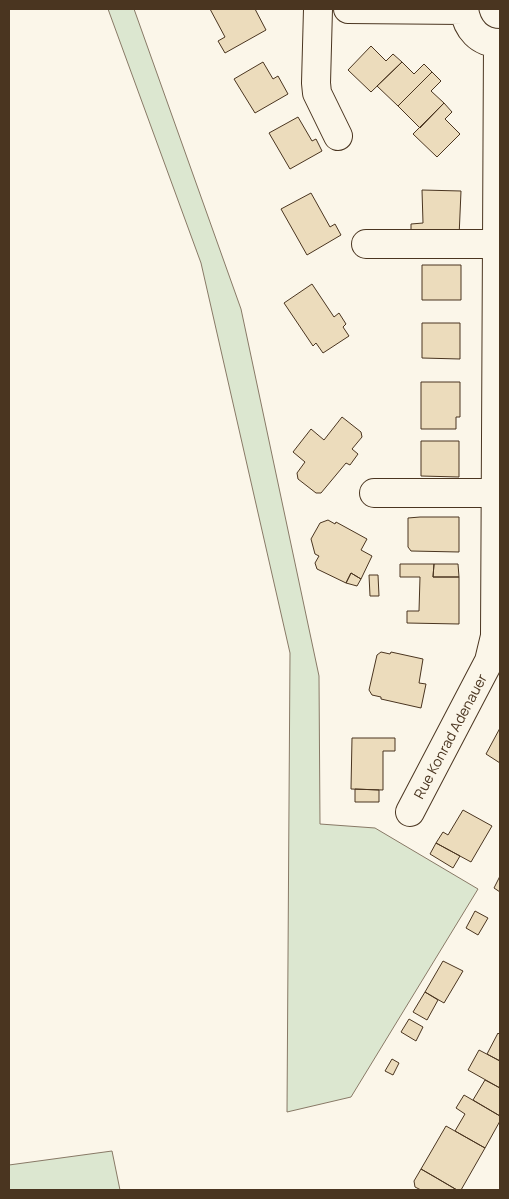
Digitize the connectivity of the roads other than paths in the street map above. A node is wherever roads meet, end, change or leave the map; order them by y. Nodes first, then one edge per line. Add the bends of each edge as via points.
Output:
1 (318, 9) edge
2 (348, 9) edge
3 (464, 9) edge
4 (499, 43) edge
5 (338, 136) dead end
6 (366, 244) dead end
7 (497, 244) junction
8 (498, 302) edge
9 (374, 493) dead end
10 (497, 504) edge
11 (495, 666) edge
12 (410, 812) dead end

1 - 5 street via 317,93
2 - 3 street
3 - 4 street via 474,33 487,41
4 - 7 street, Rue Konrad Adenauer
6 - 7 street
7 - 8 street, Rue Konrad Adenauer
8 - 10 street, Rue Konrad Adenauer
9 - 10 street
10 - 11 street, Rue Konrad Adenauer
11 - 12 street, Rue Konrad Adenauer

